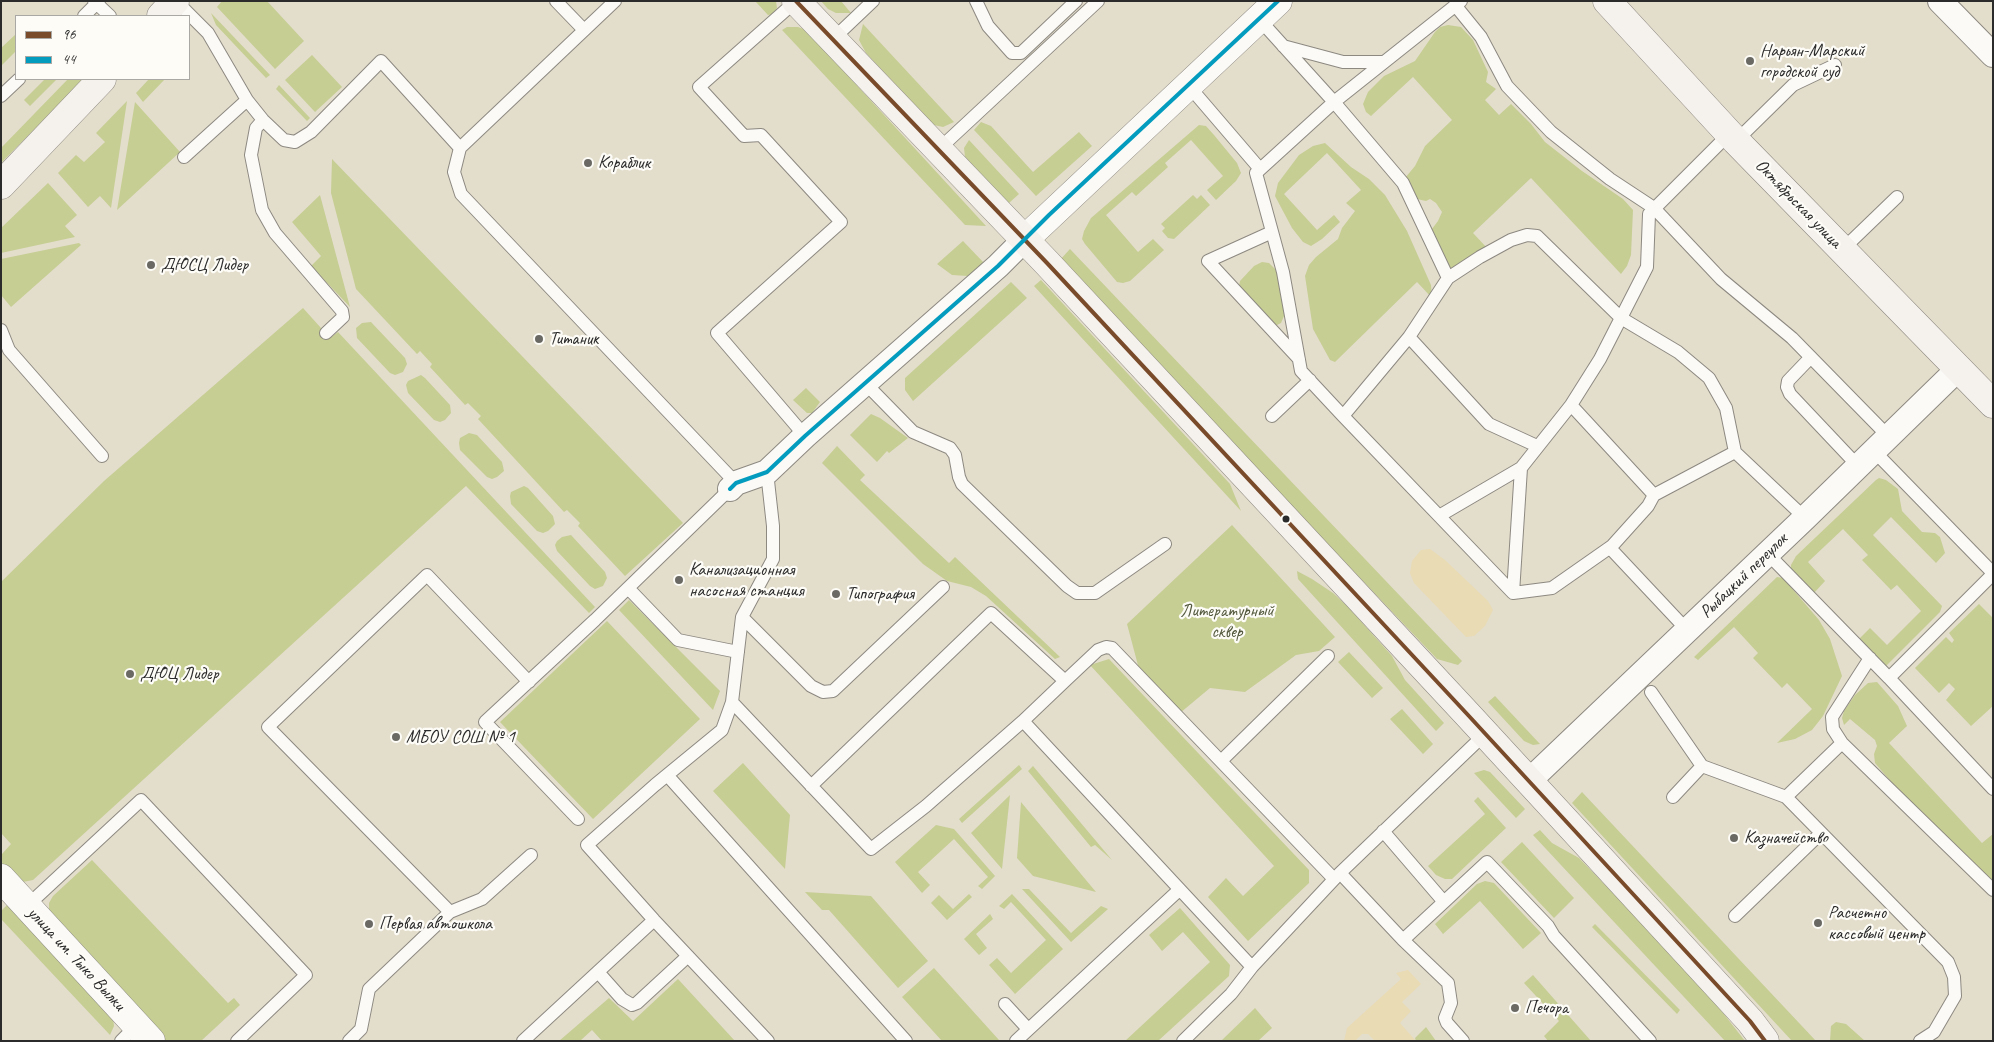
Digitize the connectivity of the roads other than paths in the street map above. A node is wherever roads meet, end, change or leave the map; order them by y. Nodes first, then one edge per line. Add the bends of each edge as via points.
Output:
1 (556, 1) edge
2 (796, 1) edge
3 (873, 1) edge
4 (976, 1) edge
5 (1076, 1) edge
6 (1098, 1) edge
7 (1606, 1) edge
8 (1940, 1) edge
9 (97, 2) edge
10 (612, 2) edge
11 (1458, 3) edge
12 (170, 5) edge
13 (1269, 10) edge
14 (85, 15) edge
15 (109, 15) edge
16 (184, 15) edge
17 (190, 20) edge
18 (584, 30) junction
19 (833, 39) junction
20 (1282, 45) junction
21 (1021, 53) junction
22 (1993, 55) edge
23 (1384, 62) junction
24 (1031, 64) junction
25 (1835, 65) dead end
26 (18, 80) edge
27 (101, 80) edge
28 (1188, 85) junction
29 (1, 96) edge
30 (247, 100) junction
31 (1334, 102) junction
32 (263, 120) junction
33 (1733, 137) junction
34 (460, 148) junction
35 (938, 150) junction
36 (184, 157) dead end
37 (1260, 169) junction
38 (1, 184) edge
39 (1897, 197) dead end
40 (1654, 208) junction
41 (1272, 232) junction
42 (1024, 240) junction
43 (1842, 250) junction
44 (1448, 278) junction
45 (1621, 318) junction
46 (1, 330) edge
47 (326, 333) dead end
48 (1409, 337) junction
49 (1811, 357) junction
50 (1299, 359) junction
51 (1958, 369) junction
52 (1310, 380) junction
53 (866, 384) junction
54 (1993, 404) edge
55 (1571, 405) junction
56 (1272, 416) dead end
57 (1342, 416) junction
58 (805, 436) junction
59 (1537, 446) junction
60 (1873, 451) junction
61 (1735, 452) junction
62 (102, 456) dead end
63 (1520, 468) junction
64 (767, 472) junction
65 (733, 486) junction
66 (1654, 494) junction
67 (1439, 516) junction
68 (1805, 518) junction
69 (1165, 544) dead end
70 (1610, 548) junction
71 (1768, 553) junction
72 (1993, 574) edge
73 (943, 586) dead end
74 (628, 588) junction
75 (1513, 593) junction
76 (742, 618) junction
77 (1687, 630) junction
78 (738, 652) junction
79 (1328, 656) dead end
80 (1870, 658) junction
81 (1889, 678) junction
82 (1065, 681) junction
83 (529, 682) junction
84 (1651, 692) dead end
85 (732, 702) junction
86 (1022, 721) junction
87 (1485, 734) junction
88 (1842, 743) junction
89 (1221, 761) junction
90 (1702, 766) junction
91 (667, 775) junction
92 (1529, 781) junction
93 (811, 786) junction
94 (1993, 789) edge
95 (1786, 796) junction
96 (1673, 797) dead end
97 (578, 820) dead end
98 (1383, 831) junction
99 (1821, 833) junction
100 (530, 855) dead end
101 (1337, 876) junction
102 (1, 878) edge
103 (1180, 890) junction
104 (1993, 890) edge
105 (1444, 902) junction
106 (27, 906) junction
107 (450, 912) junction
108 (1735, 916) dead end
109 (654, 920) junction
110 (1403, 940) junction
111 (688, 956) junction
112 (1252, 967) junction
113 (598, 972) junction
114 (1004, 1004) dead end
115 (1028, 1029) junction
116 (136, 1036) edge
117 (237, 1041) edge
118 (349, 1041) edge
119 (523, 1041) edge
120 (768, 1041) edge
121 (906, 1041) edge
122 (1016, 1041) edge
123 (1183, 1041) edge
124 (1463, 1041) edge
125 (1650, 1041) edge
126 (1765, 1041) edge
127 (1920, 1041) edge

1 - 18 lane
2 - 19 main road
2 - 58 lane via 699,87 744,136 761,136 842,222 717,333
3 - 19 lane
4 - 21 lane via 988,26 1012,53
5 - 21 lane
6 - 24 lane
7 - 33 main road, Октябрьская улица
8 - 22 street
9 - 14 lane
9 - 15 lane
10 - 18 lane
11 - 23 lane
11 - 40 lane via 1481,37 1507,86 1551,132 1610,179
12 - 16 lane
13 - 20 lane
13 - 28 street
17 - 30 lane via 208,33
18 - 34 lane
19 - 35 main road
20 - 23 lane via 1343,62
20 - 31 lane
21 - 24 lane
23 - 31 lane
24 - 35 lane
25 - 33 lane via 1793,85
26 - 29 lane
27 - 38 main road
28 - 37 lane
28 - 42 street
30 - 32 lane
30 - 36 lane
31 - 37 lane
31 - 44 lane via 1403,183
32 - 34 lane via 284,140 295,142 311,132 381,61
32 - 47 lane via 256,128 251,155 262,210 275,233 342,311 343,317
33 - 40 lane
33 - 43 main road, Октябрьская улица
34 - 65 lane via 454,172 461,194
35 - 42 main road
37 - 41 lane via 1256,173
39 - 43 lane
40 - 45 lane via 1649,214 1647,267
40 - 49 lane via 1721,279
41 - 50 lane
41 - 50 lane via 1208,261
42 - 53 street
42 - 87 main road
43 - 51 main road, Октябрьская улица
44 - 45 lane via 1511,240 1527,235 1537,236
44 - 48 lane
45 - 55 lane
45 - 61 lane via 1678,352 1709,378 1726,408
46 - 62 lane via 9,350
48 - 57 lane
48 - 59 lane via 1489,424
49 - 60 lane
49 - 60 lane via 1788,381 1790,394
50 - 52 lane via 1301,371
51 - 54 main road, Октябрьская улица
51 - 60 street, Рыбацкий переулок
52 - 56 lane
52 - 57 lane
53 - 58 street
53 - 69 lane via 913,432 950,448 955,455 962,484 1077,593 1095,593
55 - 59 lane
55 - 66 lane
57 - 67 lane
58 - 64 street
59 - 63 lane
60 - 68 street, Рыбацкий переулок
60 - 72 lane
61 - 66 lane
61 - 68 lane
63 - 67 lane
63 - 75 lane
64 - 65 street
64 - 76 lane via 773,559
65 - 74 lane
66 - 70 lane via 1648,506
67 - 75 lane
68 - 71 street, Рыбацкий переулок
70 - 75 lane via 1552,588
70 - 77 lane
71 - 77 street, Рыбацкий переулок
71 - 80 lane
72 - 81 lane
73 - 76 lane via 833,690 823,692 811,686
74 - 78 lane via 678,640
74 - 83 lane
76 - 78 lane
77 - 92 street, Рыбацкий переулок
78 - 85 lane
79 - 89 lane
80 - 81 lane
80 - 88 lane via 1832,717 1833,729
81 - 94 lane
82 - 86 lane
82 - 89 lane via 1098,650 1112,648
82 - 93 lane via 992,612
83 - 97 lane via 486,722
83 - 107 lane via 427,574 268,727
84 - 90 lane
85 - 91 lane via 722,730
85 - 93 lane
86 - 93 lane via 926,806 871,849
86 - 103 lane
87 - 92 main road
87 - 98 lane
88 - 95 lane
88 - 104 lane
89 - 101 lane
90 - 95 lane
90 - 96 lane
91 - 109 lane via 587,845
91 - 121 lane
92 - 126 main road
95 - 99 lane
98 - 101 lane
98 - 105 lane
99 - 108 lane
99 - 127 lane via 1948,962 1954,977 1955,996 1934,1032
100 - 107 lane via 482,900
101 - 110 lane
101 - 112 lane
102 - 106 street, улица им. Тыко Вылки
103 - 112 lane
103 - 115 lane
105 - 110 lane
105 - 125 lane via 1487,862
106 - 116 street, улица им. Тыко Вылки
106 - 117 lane via 141,800 306,975
107 - 118 lane via 369,989 361,1029
109 - 111 lane
109 - 113 lane
110 - 124 lane via 1448,983 1450,1003 1445,1018
111 - 113 lane via 632,1005 622,1000
111 - 120 lane
112 - 123 lane via 1231,994
113 - 119 lane
114 - 115 lane
115 - 122 lane

